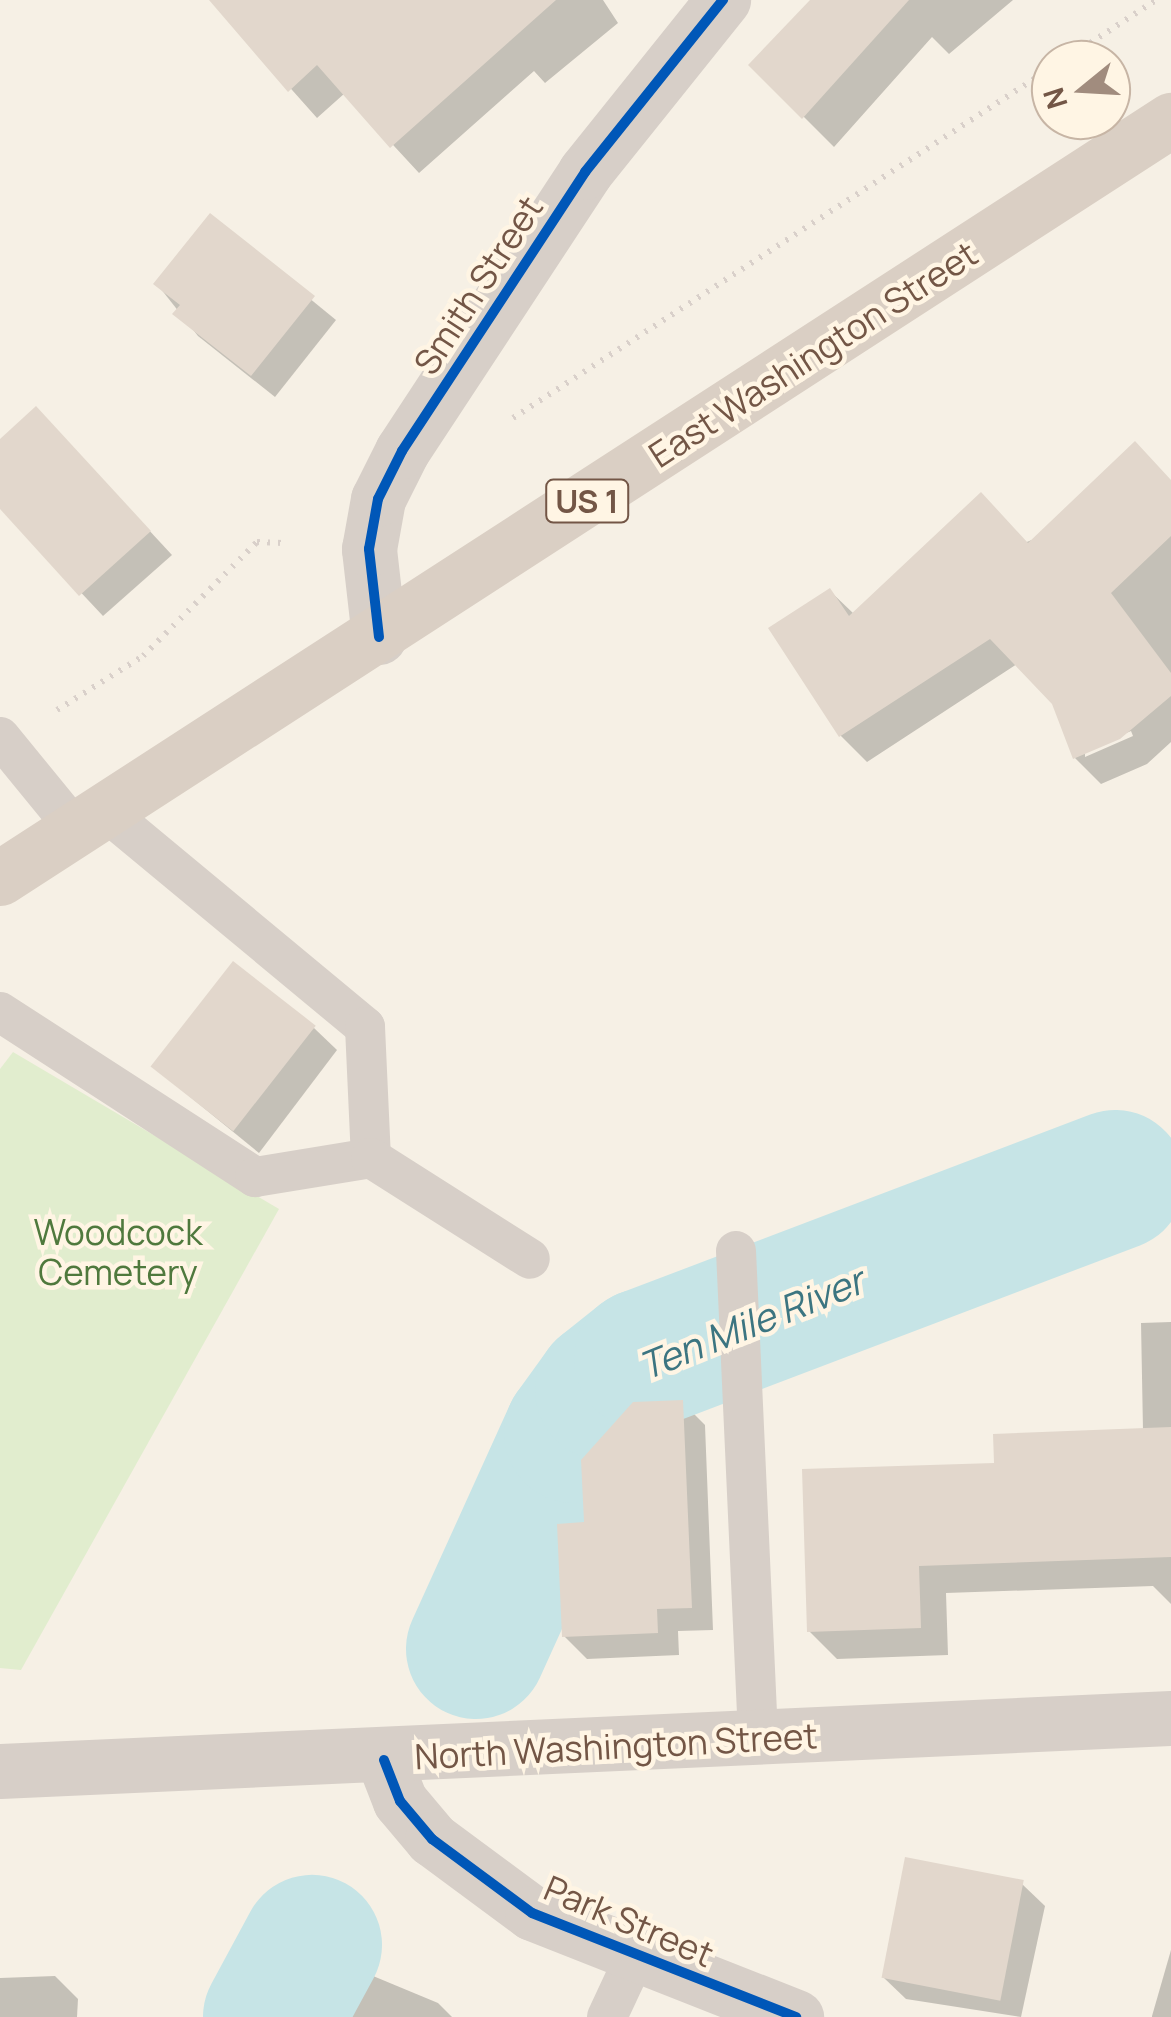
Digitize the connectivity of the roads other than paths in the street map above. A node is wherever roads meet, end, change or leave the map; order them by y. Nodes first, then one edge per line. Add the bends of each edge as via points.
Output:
1 (723, 0) edge
2 (1171, 120) edge
3 (378, 636) junction
4 (2, 740) edge
5 (91, 820) junction
6 (0, 878) edge
7 (0, 1012) edge
8 (371, 1158) junction
9 (736, 1251) dead end
10 (530, 1259) dead end
11 (1171, 1718) edge
12 (758, 1737) junction
13 (384, 1760) junction
14 (0, 1771) edge
15 (634, 1959) junction
16 (607, 2017) edge
17 (796, 2017) edge

1 - 3 street, Smith Street via 585,172 402,450 378,498 369,549
2 - 3 main road, East Washington Street / US 1
3 - 5 main road, East Washington Street / US 1
4 - 5 lane
5 - 6 main road, East Washington Street / US 1
5 - 8 lane via 365,1027
7 - 8 lane via 256,1177
8 - 10 lane
9 - 12 lane
11 - 12 street, North Washington Street
12 - 13 street, North Washington Street
13 - 14 street, North Washington Street
13 - 15 street, Park Street via 400,1801 479,1879
15 - 16 lane
15 - 17 street, Park Street

